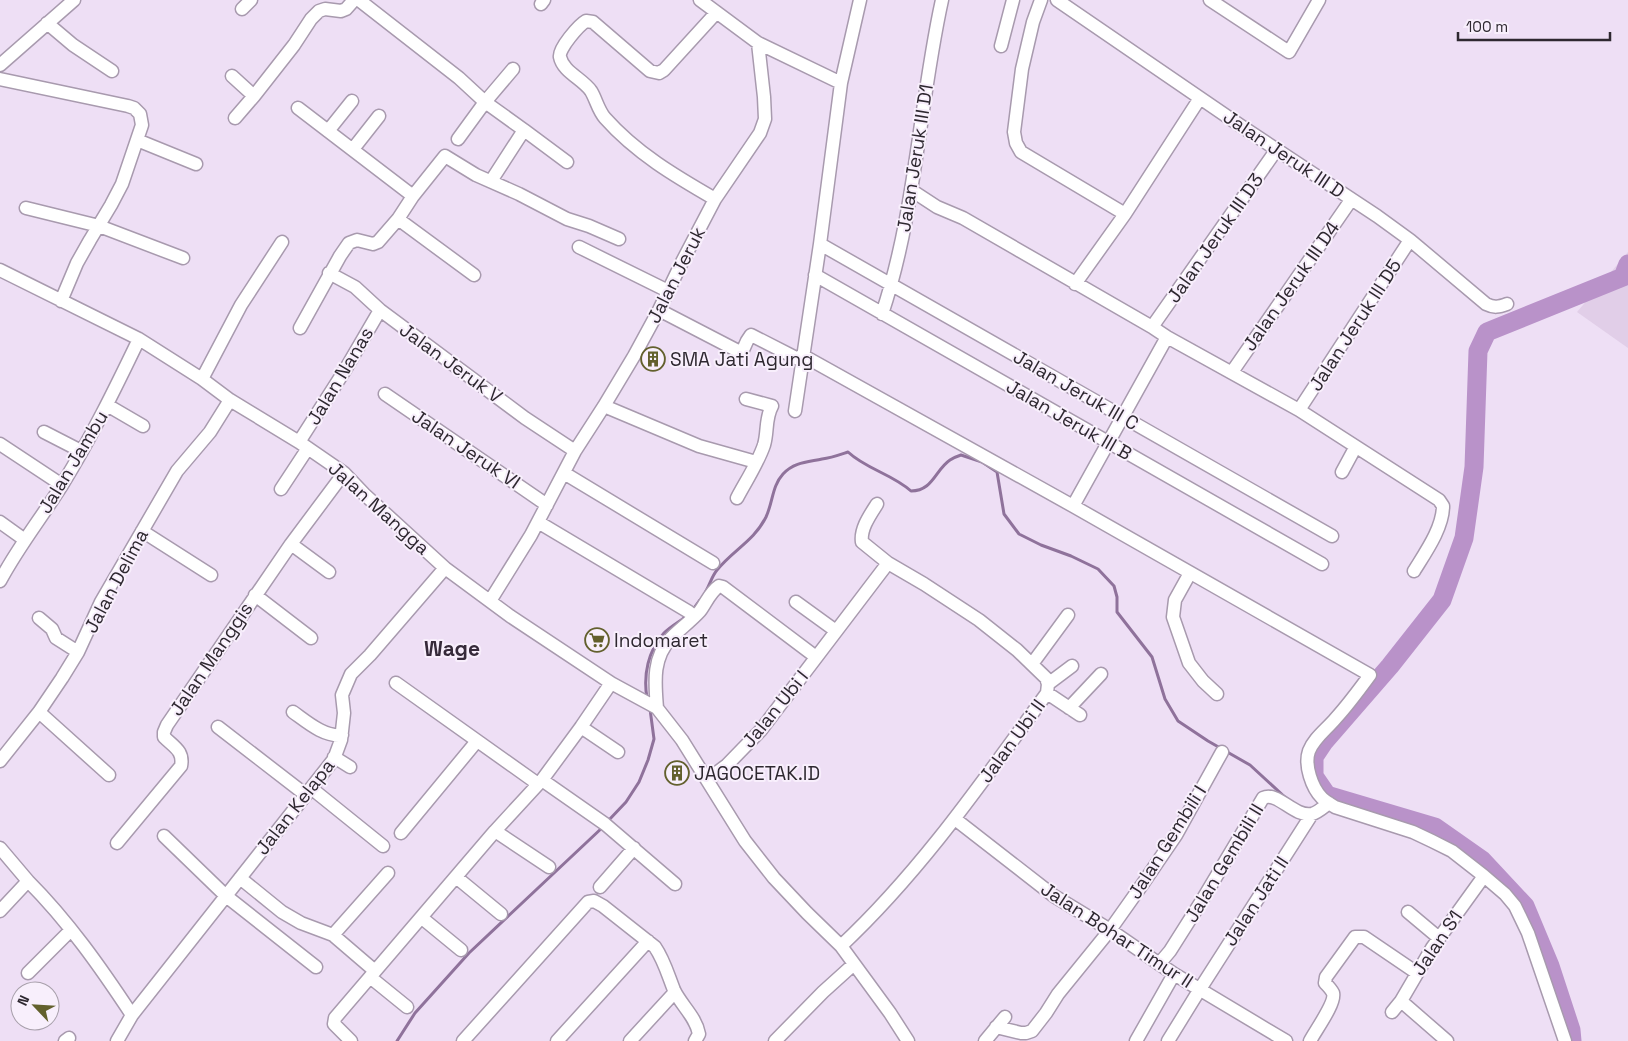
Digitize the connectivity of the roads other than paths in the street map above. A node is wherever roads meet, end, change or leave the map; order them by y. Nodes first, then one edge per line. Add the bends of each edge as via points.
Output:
1 (74, 0) edge
2 (354, 0) edge
3 (359, 0) edge
4 (700, 0) edge
5 (860, 0) edge
6 (942, 0) edge
7 (1013, 0) edge
8 (1041, 0) edge
9 (1057, 0) edge
10 (1210, 0) edge
11 (1319, 0) edge
12 (1229, 5) edge
13 (716, 13) junction
14 (47, 23) junction
15 (758, 43) junction
16 (1001, 46) dead end
17 (0, 65) edge
18 (513, 69) dead end
19 (112, 71) dead end
20 (232, 76) dead end
21 (0, 79) edge
22 (841, 83) junction
23 (254, 96) junction
24 (1200, 98) junction
25 (352, 101) dead end
26 (485, 102) junction
27 (298, 108) dead end
28 (379, 116) dead end
29 (235, 118) dead end
30 (524, 130) junction
31 (328, 131) junction
32 (458, 139) dead end
33 (136, 140) junction
34 (353, 149) junction
35 (1277, 149) junction
36 (568, 162) dead end
37 (196, 164) dead end
38 (491, 181) junction
39 (911, 190) junction
40 (413, 196) junction
41 (715, 199) junction
42 (1351, 200) junction
43 (26, 208) dead end
44 (1125, 214) junction
45 (398, 218) junction
46 (98, 226) junction
47 (619, 239) dead end
48 (1410, 240) junction
49 (282, 242) dead end
50 (820, 244) junction
51 (579, 247) dead end
52 (183, 258) dead end
53 (0, 270) edge
54 (329, 273) junction
55 (474, 274) dead end
56 (815, 275) junction
57 (1075, 284) junction
58 (892, 285) junction
59 (668, 291) junction
60 (61, 301) junction
61 (1507, 304) dead end
62 (380, 310) junction
63 (659, 310) junction
64 (882, 314) junction
65 (1152, 327) junction
66 (300, 328) dead end
67 (1167, 337) junction
68 (139, 339) junction
69 (802, 358) junction
70 (1232, 372) junction
71 (202, 378) junction
72 (385, 394) dead end
73 (746, 399) dead end
74 (230, 400) junction
75 (107, 405) junction
76 (604, 406) junction
77 (1299, 410) junction
78 (795, 411) dead end
79 (1123, 416) junction
80 (143, 426) dead end
81 (44, 432) dead end
82 (1109, 442) junction
83 (0, 444) edge
84 (304, 445) junction
85 (1355, 448) junction
86 (81, 451) junction
87 (575, 451) junction
88 (756, 462) junction
89 (1342, 472) dead end
90 (344, 473) junction
91 (564, 473) junction
92 (62, 486) junction
93 (281, 489) dead end
94 (737, 498) dead end
95 (877, 504) dead end
96 (547, 505) junction
97 (1073, 506) junction
98 (0, 522) edge
99 (538, 522) junction
100 (142, 531) junction
101 (1332, 536) dead end
102 (25, 540) junction
103 (291, 544) junction
104 (713, 563) dead end
105 (888, 563) junction
106 (1322, 564) dead end
107 (445, 568) junction
108 (1414, 570) dead end
109 (329, 572) dead end
110 (1190, 573) junction
111 (211, 575) dead end
112 (0, 581) edge
113 (255, 595) junction
114 (490, 601) junction
115 (796, 602) dead end
116 (689, 612) dead end
117 (1068, 615) dead end
118 (39, 618) dead end
119 (836, 631) junction
120 (311, 638) dead end
121 (78, 652) junction
122 (816, 657) junction
123 (1032, 664) junction
124 (1072, 666) dead end
125 (1101, 674) dead end
126 (396, 683) dead end
127 (611, 683) junction
128 (1048, 688) junction
129 (1217, 694) dead end
130 (653, 706) junction
131 (39, 712) junction
132 (293, 712) dead end
133 (218, 727) dead end
134 (581, 727) junction
135 (342, 735) junction
136 (477, 742) junction
137 (618, 752) dead end
138 (1222, 752) dead end
139 (334, 757) junction
140 (0, 761) edge
141 (350, 767) dead end
142 (109, 775) dead end
143 (707, 780) junction
144 (540, 782) junction
145 (308, 792) junction
146 (1325, 800) junction
147 (1312, 814) junction
148 (955, 819) junction
149 (496, 831) junction
150 (401, 833) dead end
151 (164, 836) dead end
152 (116, 843) dead end
153 (383, 846) dead end
154 (0, 848) edge
155 (634, 848) junction
156 (549, 867) dead end
157 (388, 873) dead end
158 (1484, 876) junction
159 (456, 877) junction
160 (240, 878) junction
161 (28, 881) junction
162 (675, 884) dead end
163 (600, 887) dead end
164 (226, 896) junction
165 (0, 911) edge
166 (1408, 912) dead end
167 (501, 914) dead end
168 (422, 918) junction
169 (71, 930) junction
170 (1110, 930) junction
171 (332, 935) junction
172 (1439, 938) junction
173 (648, 941) junction
174 (841, 946) junction
175 (461, 950) dead end
176 (854, 964) junction
177 (1159, 964) junction
178 (316, 967) dead end
179 (28, 972) dead end
180 (1417, 973) junction
181 (372, 974) junction
182 (1174, 974) junction
183 (1200, 989) junction
184 (675, 992) junction
185 (1401, 1001) junction
186 (407, 1007) dead end
187 (1392, 1012) dead end
188 (132, 1015) junction
189 (117, 1041) edge
190 (351, 1041) edge
191 (463, 1041) edge
192 (557, 1041) edge
193 (630, 1041) edge
194 (695, 1041) edge
195 (775, 1041) edge
196 (908, 1041) edge
197 (986, 1041) edge
198 (1136, 1041) edge
199 (1168, 1041) edge
200 (1286, 1041) edge
201 (1310, 1041) edge
202 (1447, 1041) edge
203 (1565, 1041) edge

1 - 14 street
2 - 23 street via 341,11 319,10
3 - 26 street
4 - 13 street
5 - 22 street
6 - 39 street, Jalan Jeruk III D1
7 - 16 street
8 - 44 street via 1022,69 1014,132 1016,144 1021,152
9 - 24 street, Jalan Jeruk III D
10 - 12 street
11 - 12 street via 1289,52
13 - 15 street
13 - 41 street via 659,73 650,71 592,22 579,25 560,53 565,67 590,90 604,116 645,156
14 - 17 street
14 - 19 street
15 - 22 street
15 - 41 street, Jalan Jeruk via 764,97 763,126
18 - 26 street
20 - 23 street
21 - 33 street via 134,108 140,114 142,125
22 - 50 street
23 - 29 street
24 - 35 street, Jalan Jeruk III D
24 - 44 street
25 - 31 street
26 - 30 street
26 - 32 street
27 - 31 street
28 - 34 street
30 - 36 street
30 - 38 street
31 - 34 street
33 - 37 street
33 - 46 street via 122,184
34 - 40 street
35 - 42 street, Jalan Jeruk III D
35 - 65 street, Jalan Jeruk III D3
38 - 40 street via 445,156
38 - 47 street via 567,219
39 - 57 street
39 - 58 street, Jalan Jeruk III D1
40 - 45 street
41 - 59 street, Jalan Jeruk
42 - 48 street, Jalan Jeruk III D
42 - 70 street, Jalan Jeruk III D4
43 - 46 street
44 - 57 street
45 - 54 street via 378,242 356,240 349,243
45 - 55 street
46 - 52 street
46 - 60 street
48 - 61 street, Jalan Jeruk III D via 1486,304 1497,307
48 - 77 street, Jalan Jeruk III D5
49 - 71 street via 241,305
50 - 56 street
50 - 58 street, Jalan Jeruk III C
51 - 59 street
53 - 60 street, Jalan Mangga
54 - 62 street, Jalan Jeruk V via 355,287
54 - 66 street
56 - 64 street, Jalan Jeruk III B
56 - 69 street
57 - 65 street
58 - 64 street, Jalan Jeruk III D1
58 - 79 street, Jalan Jeruk III C
59 - 63 street, Jalan Jeruk
60 - 68 street, Jalan Mangga
62 - 84 street, Jalan Nanas
62 - 87 street, Jalan Jeruk V via 525,418
63 - 69 street via 740,352 751,335
63 - 76 street, Jalan Jeruk
64 - 82 street, Jalan Jeruk III B
65 - 67 street
67 - 70 street
67 - 79 street
68 - 71 street, Jalan Mangga
68 - 75 street, Jalan Jambu
69 - 78 street
69 - 97 street
70 - 77 street
71 - 74 street, Jalan Mangga
72 - 96 street, Jalan Jeruk VI
73 - 88 street via 772,406 767,418 764,446
74 - 84 street, Jalan Mangga
74 - 100 street, Jalan Delima via 210,432 177,471
75 - 80 street
75 - 86 street, Jalan Jambu
76 - 87 street, Jalan Jeruk
76 - 88 street via 709,450
77 - 85 street
79 - 82 street
79 - 101 street, Jalan Jeruk III C
81 - 86 street
82 - 97 street
82 - 106 street, Jalan Jeruk III B
83 - 92 street
84 - 90 street, Jalan Mangga
84 - 93 street, Jalan Nanas
85 - 89 street
85 - 108 street via 1442,504 1439,524
86 - 92 street, Jalan Jambu
87 - 91 street, Jalan Jeruk
88 - 94 street
90 - 103 street, Jalan Manggis
90 - 107 street, Jalan Mangga
91 - 96 street, Jalan Jeruk
91 - 104 street
92 - 102 street, Jalan Jambu
95 - 105 street, Jalan Ubi II via 864,528 862,542
96 - 99 street, Jalan Jeruk
97 - 110 street
98 - 102 street
99 - 114 street, Jalan Jeruk
99 - 116 street
100 - 111 street
100 - 121 street, Jalan Delima via 101,602
102 - 112 street, Jalan Jambu
103 - 109 street
103 - 113 street, Jalan Manggis
105 - 119 street
105 - 123 street, Jalan Ubi II via 979,620
107 - 114 street, Jalan Mangga
107 - 135 street, Jalan Kelapa via 351,674 342,695
110 - 129 street via 1175,600 1173,617 1189,663
110 - 146 street via 1370,676 1309,751 1310,775
113 - 120 street
113 - 152 street, Jalan Manggis via 167,725 164,737 180,752 181,766
114 - 127 street, Jalan Mangga
115 - 119 street
117 - 123 street
118 - 121 street via 52,629 56,638
119 - 122 street, Jalan Ubi I
121 - 131 street, Jalan Delima
122 - 130 street via 719,586 662,652 656,664
122 - 143 street, Jalan Ubi I via 761,730 727,765
123 - 128 street, Jalan Ubi II via 1046,678
124 - 128 street
125 - 128 street via 1075,711
126 - 136 street
127 - 130 street, Jalan Mangga
127 - 134 street
128 - 148 street, Jalan Ubi II
130 - 143 street via 682,740
131 - 140 street, Jalan Delima
131 - 142 street
132 - 135 street via 320,730 335,736
133 - 145 street
134 - 137 street
134 - 144 street
135 - 139 street, Jalan Kelapa
136 - 144 street
136 - 150 street
138 - 170 street, Jalan Gembili I via 1176,834
139 - 141 street
139 - 145 street, Jalan Kelapa
143 - 174 street via 745,841 774,878
144 - 149 street
144 - 155 street via 605,824
145 - 153 street
145 - 160 street, Jalan Kelapa
146 - 147 street
146 - 158 street via 1335,807 1432,841 1452,851
147 - 177 street, Jalan Gembili II via 1297,812 1273,797 1263,798 1201,902
147 - 183 street, Jalan Jati II
148 - 170 street, Jalan Bohar Timur II via 1054,896
148 - 174 street, Jalan Ubi II via 909,875
149 - 156 street
149 - 159 street
151 - 164 street
154 - 161 street
155 - 162 street
155 - 163 street
157 - 171 street
158 - 172 street, Jalan S1
158 - 203 street via 1510,900 1519,914
159 - 167 street
159 - 168 street
160 - 164 street, Jalan Kelapa
160 - 171 street via 282,912
161 - 165 street
161 - 169 street
164 - 178 street
164 - 188 street, Jalan Kelapa
166 - 172 street
168 - 175 street
168 - 181 street
169 - 179 street
169 - 188 street
170 - 177 street, Jalan Bohar Timur II
170 - 197 street, Jalan Gembili I via 1032,1031 1021,1033 1000,1022
171 - 181 street
172 - 180 street, Jalan S1
173 - 184 street via 661,954
173 - 191 street via 603,906 594,901 588,902
173 - 192 street
174 - 176 street
176 - 195 street
176 - 196 street
177 - 182 street, Jalan Bohar Timur II
180 - 185 street, Jalan S1
180 - 201 street via 1364,937 1356,937 1326,977 1325,983 1333,998
181 - 186 street
181 - 190 street via 335,1018 334,1024
182 - 183 street, Jalan Bohar Timur II
182 - 198 street
183 - 199 street, Jalan Jati II
183 - 200 street, Jalan Bohar Timur II
184 - 193 street
184 - 194 street via 698,1026 699,1034
185 - 187 street, Jalan S1
185 - 202 street
188 - 189 street, Jalan Kelapa

